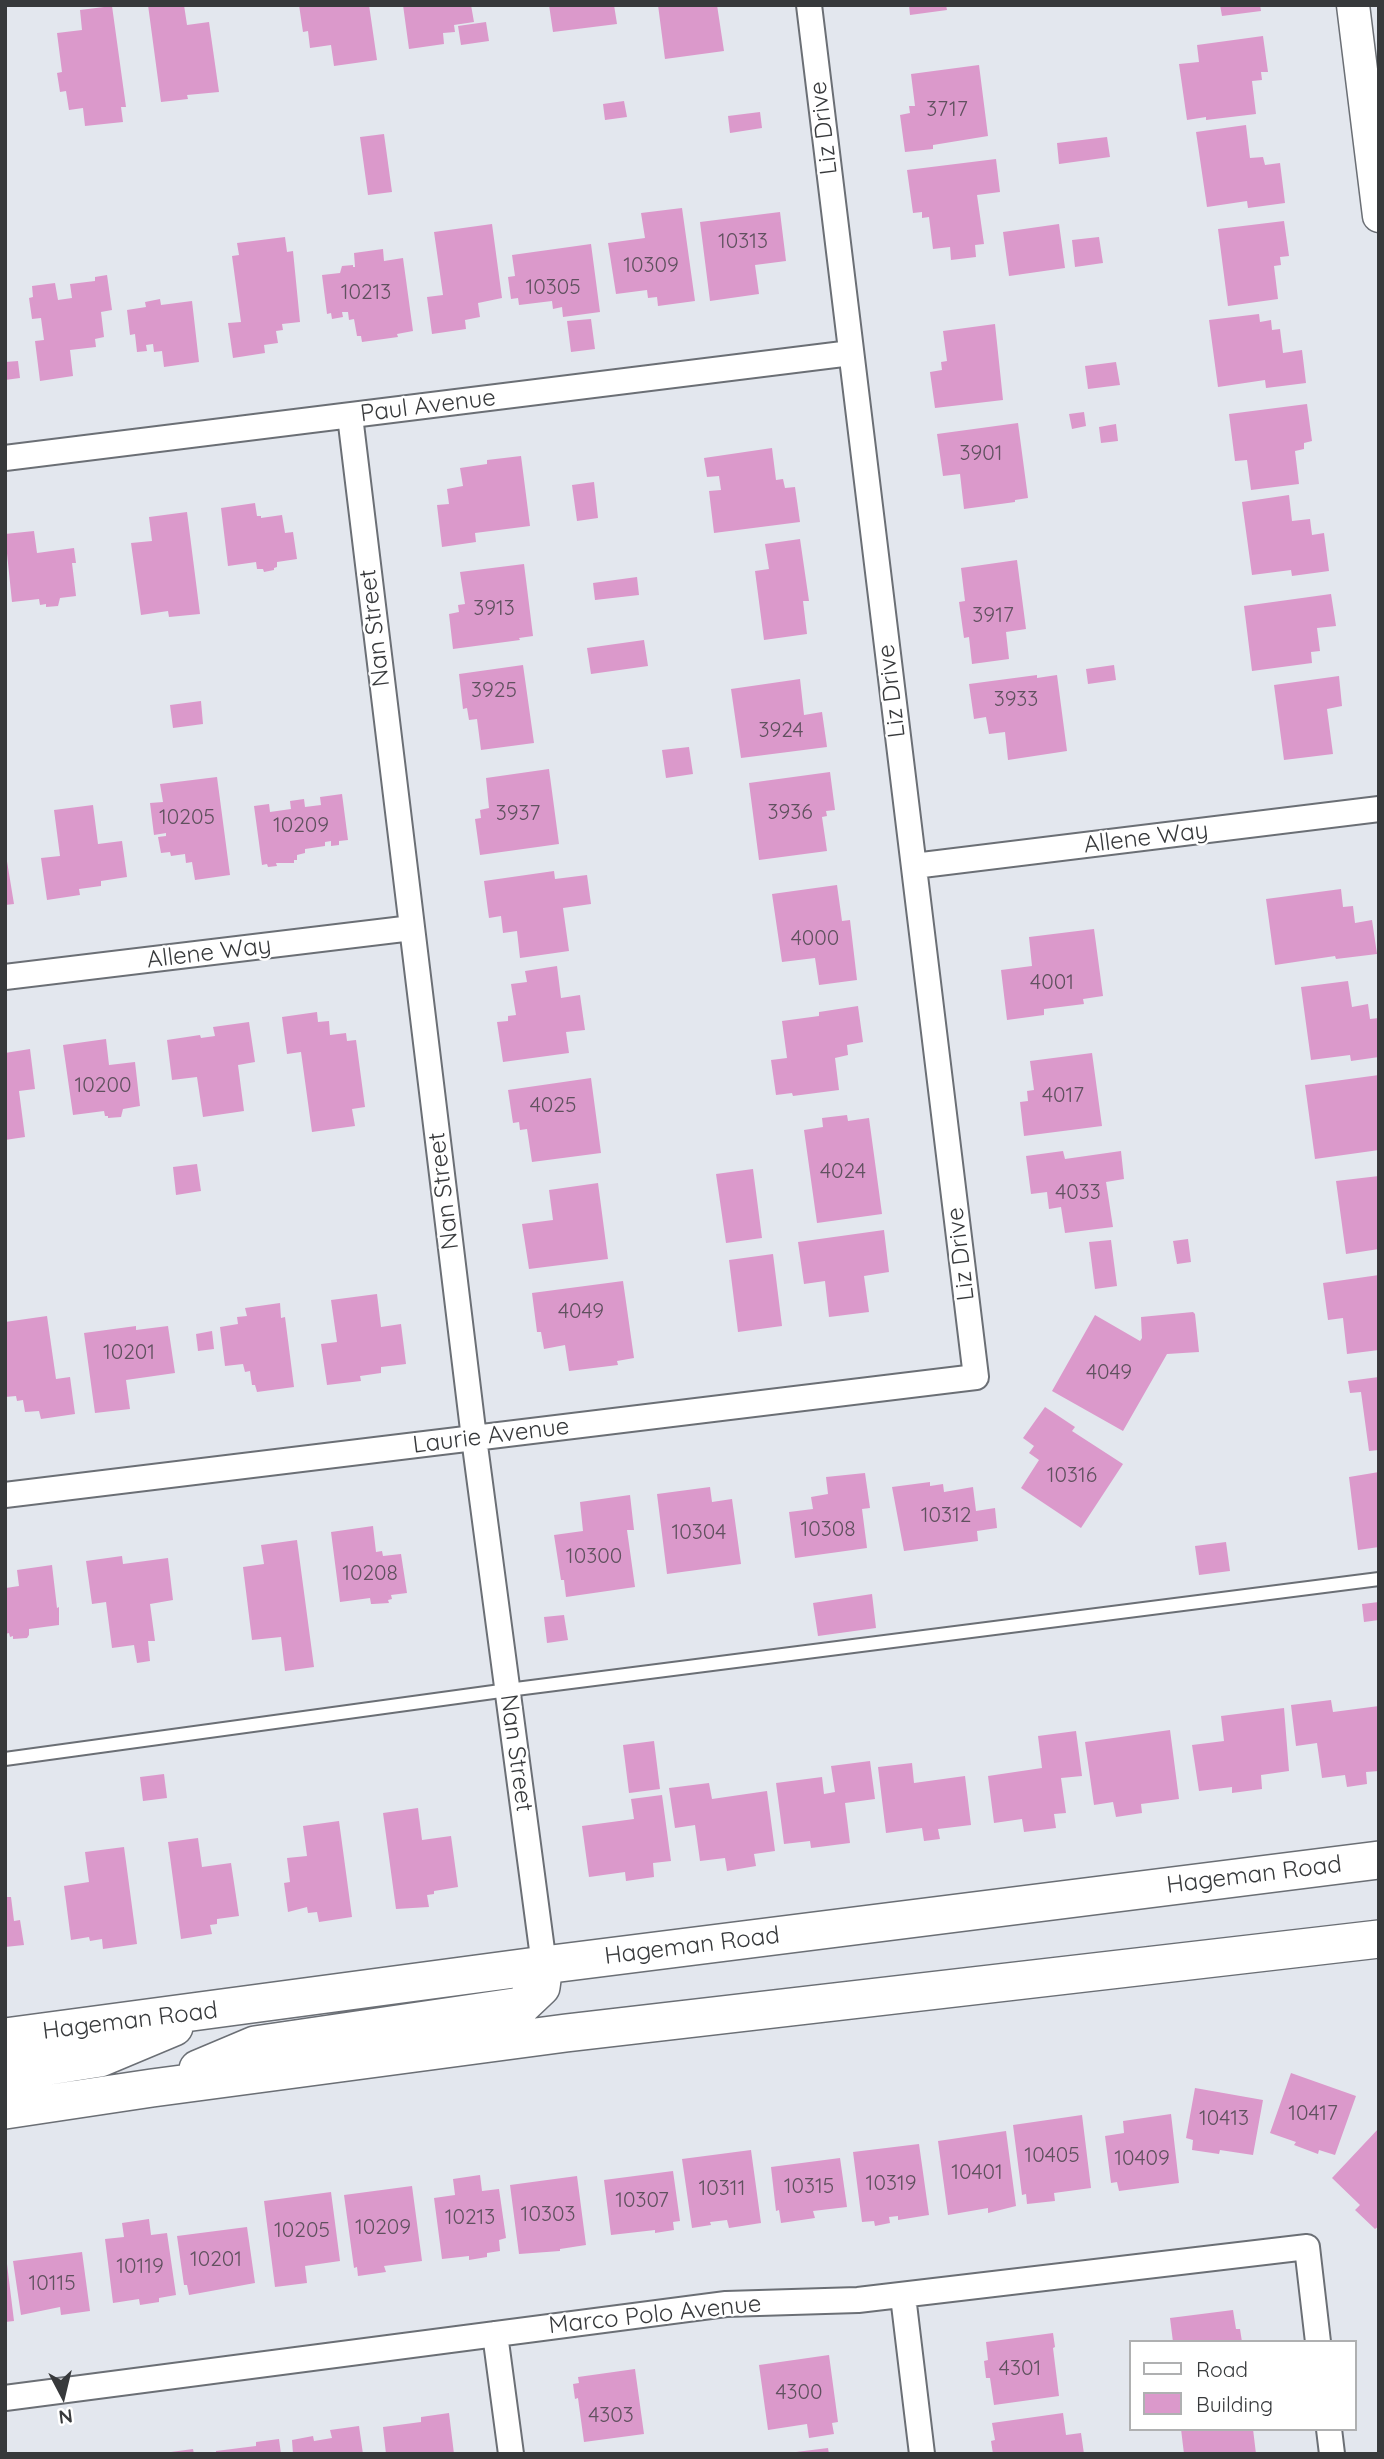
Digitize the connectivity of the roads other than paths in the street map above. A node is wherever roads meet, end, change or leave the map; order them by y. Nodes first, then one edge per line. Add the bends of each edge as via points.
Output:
1 (809, 5) edge
2 (1353, 5) edge
3 (1379, 216) edge
4 (851, 354) junction
5 (349, 416) junction
6 (5, 458) edge
7 (1379, 809) edge
8 (914, 866) junction
9 (412, 928) junction
10 (5, 977) edge
11 (976, 1377) joint
12 (474, 1438) junction
13 (5, 1495) edge
14 (1379, 1579) edge
15 (508, 1690) junction
16 (5, 1759) edge
17 (1379, 1860) edge
18 (1379, 1939) edge
19 (544, 1965) junction
20 (213, 2010) junction
21 (5, 2037) edge
22 (5, 2073) edge
23 (152, 2088) junction
24 (5, 2110) edge
25 (903, 2296) junction
26 (495, 2334) junction
27 (1318, 2340) edge
28 (5, 2399) edge
29 (1329, 2431) edge
30 (511, 2454) edge
31 (922, 2454) edge
32 (1332, 2454) edge

1 - 4 street, Liz Drive
2 - 3 street
4 - 5 street, Paul Avenue
4 - 8 street, Liz Drive
5 - 6 street, Paul Avenue
5 - 9 street, Nan Street
7 - 8 street, Allene Way
8 - 11 street, Liz Drive
9 - 10 street, Allene Way
9 - 12 street, Nan Street
11 - 12 street, Laurie Avenue
12 - 13 street, Laurie Avenue
12 - 15 street, Nan Street
14 - 15 lane
15 - 16 lane
15 - 19 street, Nan Street
17 - 19 main road, Hageman Road
18 - 23 main road via 566,2033
19 - 20 main road, Hageman Road
19 - 23 main road via 541,1987 521,2006 255,2045
20 - 21 main road, Hageman Road
20 - 22 main road via 100,2058
23 - 24 main road
25 - 26 street, Marco Polo Avenue via 726,2304
25 - 27 street, Marco Polo Avenue via 1307,2247
25 - 31 street
26 - 28 street, Marco Polo Avenue
26 - 30 street
29 - 32 street

